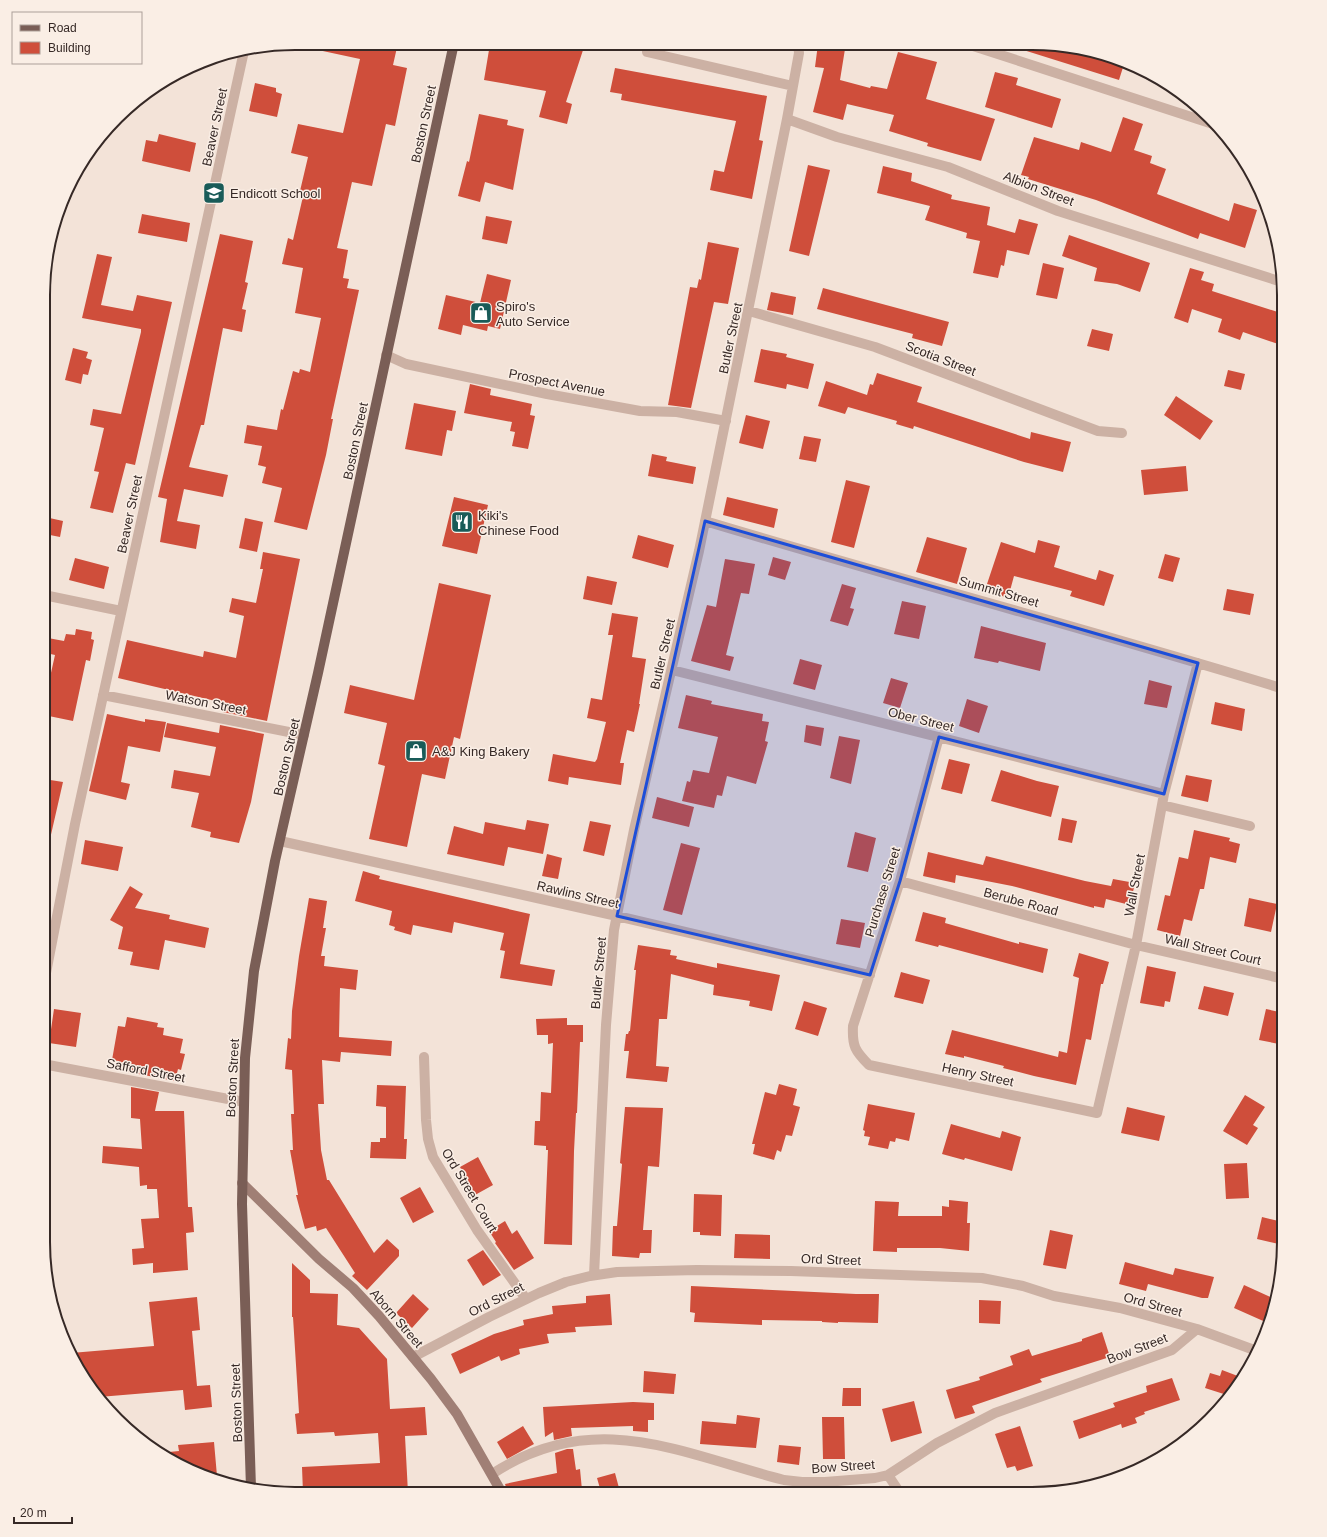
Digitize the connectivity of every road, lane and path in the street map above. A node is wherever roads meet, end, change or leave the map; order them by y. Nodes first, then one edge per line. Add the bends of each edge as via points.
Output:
1 (453, 50) edge
2 (799, 50) edge
3 (985, 50) edge
4 (647, 52) dead end
5 (243, 56) edge
6 (793, 86) junction
7 (787, 119) junction
8 (1204, 121) edge
9 (1276, 280) edge
10 (749, 311) junction
11 (386, 355) junction
12 (726, 421) junction
13 (1122, 433) dead end
14 (706, 521) junction
15 (50, 596) edge
16 (121, 611) junction
17 (1198, 663) junction
18 (672, 670) junction
19 (1277, 687) edge
20 (102, 695) junction
21 (304, 735) junction
22 (939, 737) junction
23 (1164, 794) junction
24 (1162, 805) junction
25 (1250, 826) dead end
26 (280, 841) junction
27 (900, 881) junction
28 (617, 916) junction
29 (1136, 945) junction
30 (50, 946) edge
31 (870, 975) junction
32 (1277, 977) edge
33 (857, 1054) joint
34 (424, 1057) dead end
35 (50, 1065) edge
36 (244, 1102) junction
37 (1097, 1113) joint
38 (242, 1183) junction
39 (594, 1275) junction
40 (526, 1299) junction
41 (1196, 1329) junction
42 (1252, 1350) edge
43 (413, 1357) junction
44 (492, 1474) junction
45 (888, 1475) junction
46 (251, 1483) edge
47 (499, 1487) edge
48 (896, 1487) edge

1 - 11 main road, Boston Street
2 - 6 street, Butler Street
3 - 8 street
4 - 6 street
5 - 16 street, Beaver Street
6 - 7 street, Butler Street
7 - 9 street, Albion Street via 838,137 948,166 1058,211
7 - 10 street, Butler Street
10 - 12 street, Butler Street
10 - 13 street, Scotia Street via 875,347 1098,431
11 - 12 street, Prospect Avenue via 406,364 547,394 640,411 677,412
11 - 21 main road, Boston Street
12 - 14 street, Butler Street
14 - 17 street, Summit Street
14 - 18 street, Butler Street
15 - 16 street
16 - 20 street, Beaver Street
17 - 19 street, Summit Street
17 - 23 street, Wall Street
18 - 22 street, Ober Street
18 - 28 street, Butler Street via 634,830
20 - 21 street, Watson Street
20 - 30 street, Beaver Street
21 - 26 main road, Boston Street
22 - 23 street, Ober Street
22 - 27 street, Purchase Street
23 - 24 street, Wall Street
24 - 25 street
24 - 29 street, Wall Street
26 - 28 street, Rawlins Street
26 - 36 main road, Boston Street via 254,971 245,1058
27 - 29 street, Berube Road
27 - 31 street, Purchase Street
28 - 31 street, Rawlins Street
28 - 39 street, Butler Street via 606,1026
29 - 32 street, Wall Street Court
29 - 37 street, Wall Street
31 - 33 street, Purchase Street via 853,1026
33 - 37 street, Henry Street via 869,1065
34 - 40 street, Ord Street Court via 426,1127 433,1156 477,1230
35 - 36 street, Safford Street
36 - 38 main road, Boston Street
38 - 43 street, Aborn Street via 318,1259 353,1288
38 - 46 main road, Boston Street
39 - 40 street, Ord Street via 566,1282
39 - 41 street, Ord Street via 648,1270 697,1270 982,1278 1054,1296 1120,1308
40 - 43 street, Ord Street
41 - 42 street, Ord Street
41 - 45 street, Bow Street via 1172,1350 994,1413 937,1443
43 - 44 street, Aborn Street via 457,1414
44 - 45 street, Bow Street via 513,1461 558,1444 608,1439 670,1447 796,1482 826,1482
44 - 47 street, Aborn Street
45 - 48 street

